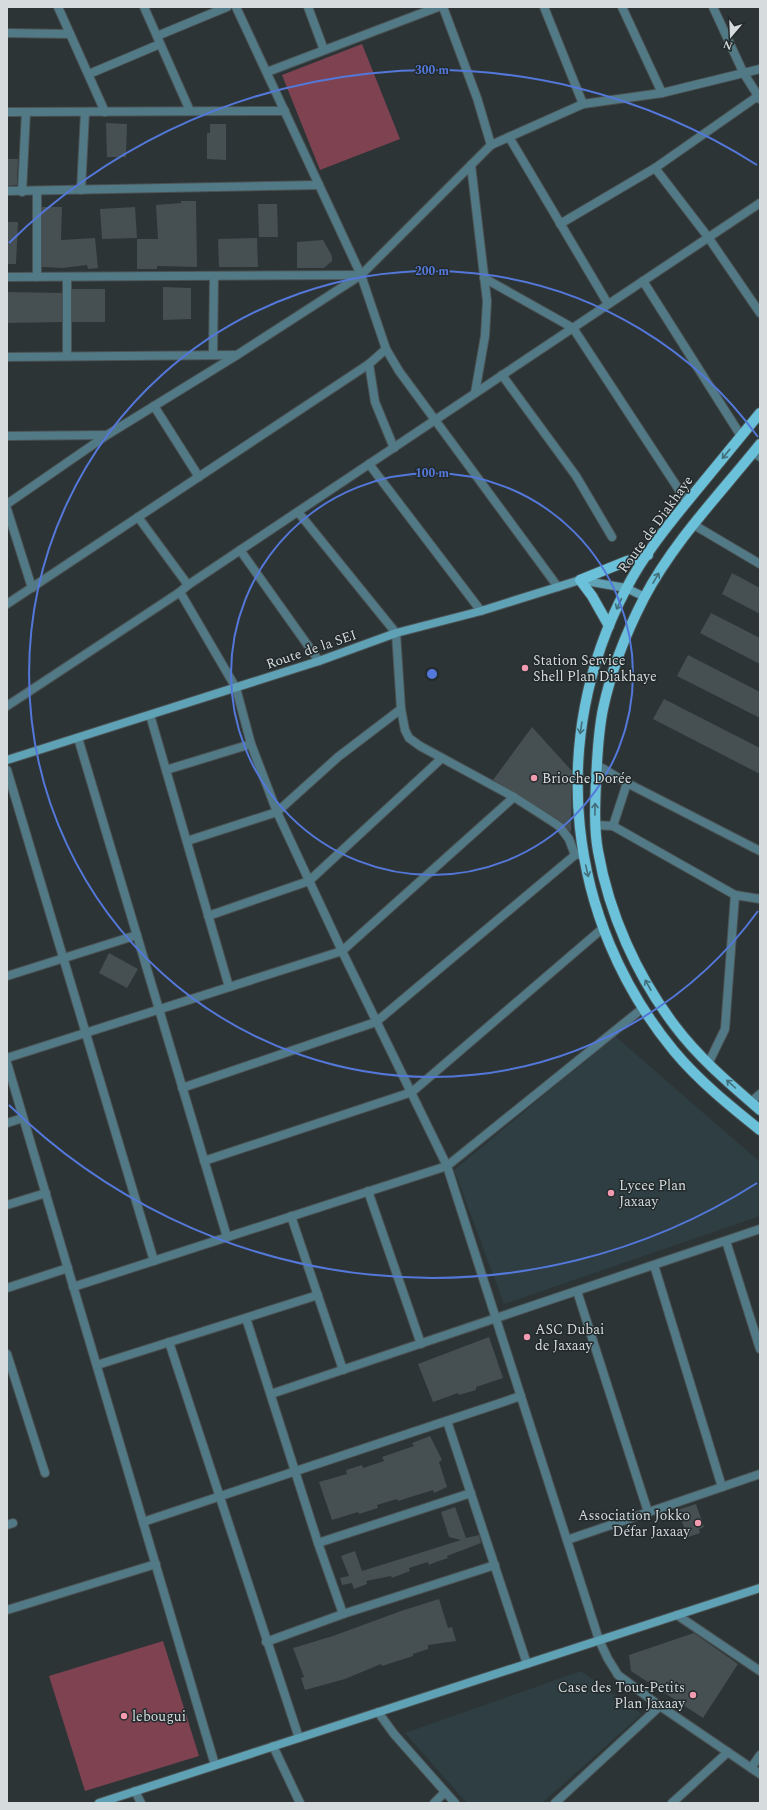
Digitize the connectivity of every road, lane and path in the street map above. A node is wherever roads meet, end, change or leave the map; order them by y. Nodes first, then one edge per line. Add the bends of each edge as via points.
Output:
1 (58, 7) edge
2 (144, 7) edge
3 (226, 7) edge
4 (236, 7) edge
5 (308, 7) edge
6 (438, 7) edge
7 (443, 7) edge
8 (544, 7) edge
9 (622, 7) edge
10 (713, 7) edge
11 (7, 33) edge
12 (70, 34) junction
13 (159, 40) junction
14 (324, 50) junction
15 (760, 69) edge
16 (267, 72) junction
17 (743, 72) junction
18 (89, 74) junction
19 (662, 93) junction
20 (759, 97) edge
21 (583, 104) junction
22 (190, 111) junction
23 (285, 111) junction
24 (7, 112) edge
25 (26, 112) junction
26 (85, 112) junction
27 (105, 112) junction
28 (509, 137) junction
29 (492, 145) junction
30 (471, 165) junction
31 (655, 168) junction
32 (319, 186) junction
33 (81, 190) junction
34 (37, 191) junction
35 (7, 192) edge
36 (22, 192) junction
37 (760, 202) edge
38 (560, 224) junction
39 (708, 238) junction
40 (361, 275) junction
41 (7, 276) edge
42 (214, 276) junction
43 (37, 277) junction
44 (67, 277) junction
45 (484, 278) junction
46 (643, 281) junction
47 (608, 304) junction
48 (760, 313) edge
49 (573, 328) junction
50 (386, 348) junction
51 (214, 355) junction
52 (237, 355) junction
53 (67, 356) junction
54 (7, 357) edge
55 (369, 364) junction
56 (502, 375) junction
57 (476, 393) junction
58 (154, 406) junction
59 (760, 413) edge
60 (435, 420) junction
61 (107, 435) junction
62 (7, 436) edge
63 (741, 436) junction
64 (394, 448) junction
65 (758, 451) edge
66 (369, 464) junction
67 (199, 476) junction
68 (687, 502) junction
69 (7, 504) edge
70 (7, 509) edge
71 (298, 512) junction
72 (138, 517) junction
73 (694, 525) junction
74 (612, 537) dead end
75 (240, 550) junction
76 (648, 554) junction
77 (760, 564) edge
78 (580, 580) junction
79 (188, 585) junction
80 (558, 587) junction
81 (32, 588) junction
82 (626, 588) junction
83 (180, 592) junction
84 (645, 597) junction
85 (7, 604) edge
86 (481, 611) junction
87 (609, 626) junction
88 (396, 633) junction
89 (319, 661) junction
90 (236, 688) junction
91 (7, 706) edge
92 (402, 708) junction
93 (150, 715) junction
94 (78, 738) junction
95 (251, 744) junction
96 (442, 758) junction
97 (7, 760) edge
98 (597, 765) junction
99 (7, 770) edge
100 (166, 770) junction
101 (627, 783) junction
102 (514, 797) junction
103 (277, 812) junction
104 (595, 825) junction
105 (614, 826) junction
106 (187, 841) junction
107 (760, 851) edge
108 (579, 855) junction
109 (309, 881) junction
110 (735, 895) junction
111 (760, 899) edge
112 (208, 916) junction
113 (603, 928) junction
114 (137, 935) junction
115 (342, 951) junction
116 (63, 958) junction
117 (7, 976) edge
118 (229, 987) junction
119 (643, 1008) junction
120 (159, 1010) junction
121 (376, 1022) junction
122 (86, 1033) junction
123 (7, 1058) edge
124 (7, 1063) edge
125 (708, 1064) junction
126 (182, 1088) junction
127 (412, 1092) junction
128 (760, 1094) edge
129 (751, 1102) junction
130 (760, 1110) edge
131 (23, 1118) junction
132 (7, 1123) edge
133 (760, 1130) edge
134 (204, 1160) junction
135 (447, 1166) junction
136 (368, 1191) junction
137 (46, 1193) junction
138 (7, 1205) edge
139 (291, 1216) junction
140 (760, 1229) edge
141 (227, 1237) junction
142 (726, 1241) junction
143 (154, 1260) junction
144 (654, 1265) junction
145 (68, 1268) junction
146 (73, 1287) junction
147 (7, 1288) edge
148 (577, 1291) junction
149 (318, 1294) junction
150 (246, 1318) junction
151 (496, 1318) junction
152 (169, 1342) junction
153 (421, 1344) junction
154 (760, 1349) edge
155 (7, 1354) edge
156 (97, 1365) junction
157 (344, 1370) junction
158 (271, 1394) junction
159 (521, 1396) junction
160 (447, 1421) junction
161 (296, 1471) junction
162 (45, 1473) dead end
163 (760, 1474) edge
164 (722, 1487) junction
165 (471, 1493) junction
166 (221, 1496) junction
167 (648, 1512) junction
168 (143, 1522) junction
169 (567, 1540) junction
170 (318, 1543) junction
171 (156, 1564) junction
172 (495, 1566) junction
173 (760, 1588) edge
174 (7, 1610) edge
175 (343, 1614) junction
176 (676, 1615) junction
177 (599, 1640) junction
178 (266, 1642) junction
179 (527, 1664) junction
180 (760, 1671) edge
181 (660, 1706) junction
182 (378, 1712) junction
183 (299, 1738) junction
184 (273, 1746) junction
185 (728, 1752) junction
186 (760, 1755) edge
187 (215, 1765) junction
188 (751, 1768) junction
189 (760, 1774) edge
190 (135, 1791) junction
191 (445, 1792) junction
192 (99, 1803) edge
193 (141, 1803) edge
194 (300, 1803) edge
195 (434, 1803) edge
196 (455, 1803) edge
197 (555, 1803) edge
198 (672, 1803) edge

1 - 12 street
2 - 13 street
3 - 13 street
4 - 16 street
5 - 14 street
6 - 14 street
7 - 29 street
8 - 21 street
9 - 19 street
10 - 17 street
11 - 12 street
12 - 18 street
13 - 18 street
13 - 22 street
14 - 16 street
15 - 17 street
16 - 23 street
17 - 19 street
17 - 20 street
18 - 27 street
19 - 21 street
20 - 31 street
21 - 28 street
22 - 23 street
22 - 27 street
23 - 32 street
24 - 25 street
25 - 26 street
25 - 36 street
26 - 27 street
26 - 33 street
28 - 29 street
28 - 38 street
29 - 30 street
30 - 40 street
30 - 45 street
31 - 38 street
31 - 39 street
32 - 33 street
32 - 40 street
33 - 34 street
34 - 36 street
34 - 43 street
35 - 36 street
37 - 39 street
38 - 47 street
39 - 46 street
39 - 48 street
40 - 42 street
40 - 50 street
40 - 52 street
41 - 43 street
42 - 44 street
42 - 51 street
43 - 44 street
44 - 53 street
45 - 49 street
45 - 57 street via 487,301 485,336
46 - 47 street
46 - 63 street
47 - 49 street
49 - 56 street
49 - 68 street
50 - 55 street
50 - 60 street
51 - 52 street
51 - 53 street
52 - 58 street
53 - 54 street
55 - 64 street via 375,402
55 - 67 street
56 - 57 street
56 - 74 street via 576,476
57 - 60 street
58 - 61 street
58 - 67 street
59 - 63 main road, Route de Diakhaye
60 - 64 street
60 - 80 street
61 - 62 street
61 - 69 street
63 -> 68 main road, Route de Diakhaye
64 - 66 street
65 - 73 main road
66 - 71 street
66 - 86 street
67 - 72 street
68 - 76 main road, Route de Diakhaye
70 - 81 street
71 - 75 street
71 - 88 street
72 - 79 street
72 - 81 street
73 - 77 street
84 -> 73 main road via 662,567
75 - 79 street
75 - 89 street
76 - 78 main road
76 - 82 main road, Route de Diakhaye
78 - 80 street, Route de la SEI
78 - 82 street, Route de la SEI
78 - 87 main road
79 - 83 street
80 - 86 street, Route de la SEI
81 - 85 street
82 - 84 street, Route de la SEI
82 -> 87 main road, Route de Diakhaye
83 - 90 street
83 - 91 street
84 - 98 main road via 627,633 608,691 600,730
86 - 88 street, Route de la SEI
87 -> 108 main road, Route de Diakhaye via 587,693 580,733 577,773
88 - 89 street, Route de la SEI
88 - 92 street
89 - 90 street, Route de la SEI
90 - 93 street, Route de la SEI
90 - 95 street
92 - 96 street via 405,730 409,738
92 - 103 street via 338,757
93 - 94 street, Route de la SEI
93 - 100 street
94 - 97 street, Route de la SEI
94 - 114 street
95 - 100 street
95 - 103 street
96 - 102 street
96 - 109 street
98 - 101 street
104 -> 98 main road
99 - 116 street
100 - 106 street
101 - 105 street
101 - 107 street
102 - 108 street via 560,827
102 - 115 street
103 - 106 street
103 - 109 street
104 - 105 street
125 -> 104 main road via 675,1027 633,959 603,872
105 - 110 street
106 - 112 street
108 -> 113 main road, Route de Diakhaye
108 - 121 street
109 - 112 street
109 - 115 street
110 - 111 street
110 - 125 street via 725,1029
112 - 118 street
113 - 119 main road, Route de Diakhaye via 626,980
113 - 127 street
114 - 116 street
114 - 120 street
115 - 118 street
115 - 121 street
116 - 117 street
116 - 122 street
118 - 120 street
119 - 133 main road, Route de Diakhaye via 685,1063
119 - 135 street
120 - 122 street
120 - 126 street
121 - 126 street
121 - 127 street
122 - 123 street
122 - 143 street
124 - 131 street
129 -> 125 main road
126 - 134 street
127 - 134 street
127 - 135 street
128 - 129 street
129 - 130 main road
131 - 132 street
131 - 137 street
134 - 141 street
135 - 136 street
135 - 151 street
136 - 139 street
136 - 153 street
137 - 138 street
137 - 145 street
139 - 141 street
139 - 149 street
140 - 142 street
141 - 143 street
142 - 144 street
142 - 154 street
143 - 146 street
144 - 148 street
144 - 164 street
145 - 146 street
145 - 147 street
146 - 156 street
148 - 151 street
148 - 167 street
149 - 150 street
149 - 157 street
150 - 152 street
150 - 158 street
151 - 153 street
151 - 159 street
152 - 156 street
152 - 166 street
153 - 157 street
155 - 162 street
156 - 168 street
157 - 158 street
158 - 161 street
159 - 160 street
159 - 169 street
160 - 161 street
160 - 165 street
161 - 166 street
161 - 170 street
163 - 164 street
164 - 167 street
165 - 170 street
165 - 172 street
166 - 168 street
166 - 178 street
167 - 169 street
168 - 171 street
169 - 177 street
170 - 175 street
171 - 174 street
171 - 187 street
172 - 175 street
172 - 179 street
173 - 176 street
175 - 178 street
176 - 177 street
176 - 180 street
177 - 179 street
177 - 181 street via 618,1675
178 - 183 street
179 - 182 street
181 - 185 street
181 - 197 street
182 - 183 street
182 - 191 street
183 - 184 street
184 - 187 street
184 - 194 street
185 - 188 street
185 - 198 street
186 - 188 street
187 - 190 street
188 - 189 street
190 - 192 street
190 - 193 street
191 - 195 street
191 - 196 street

